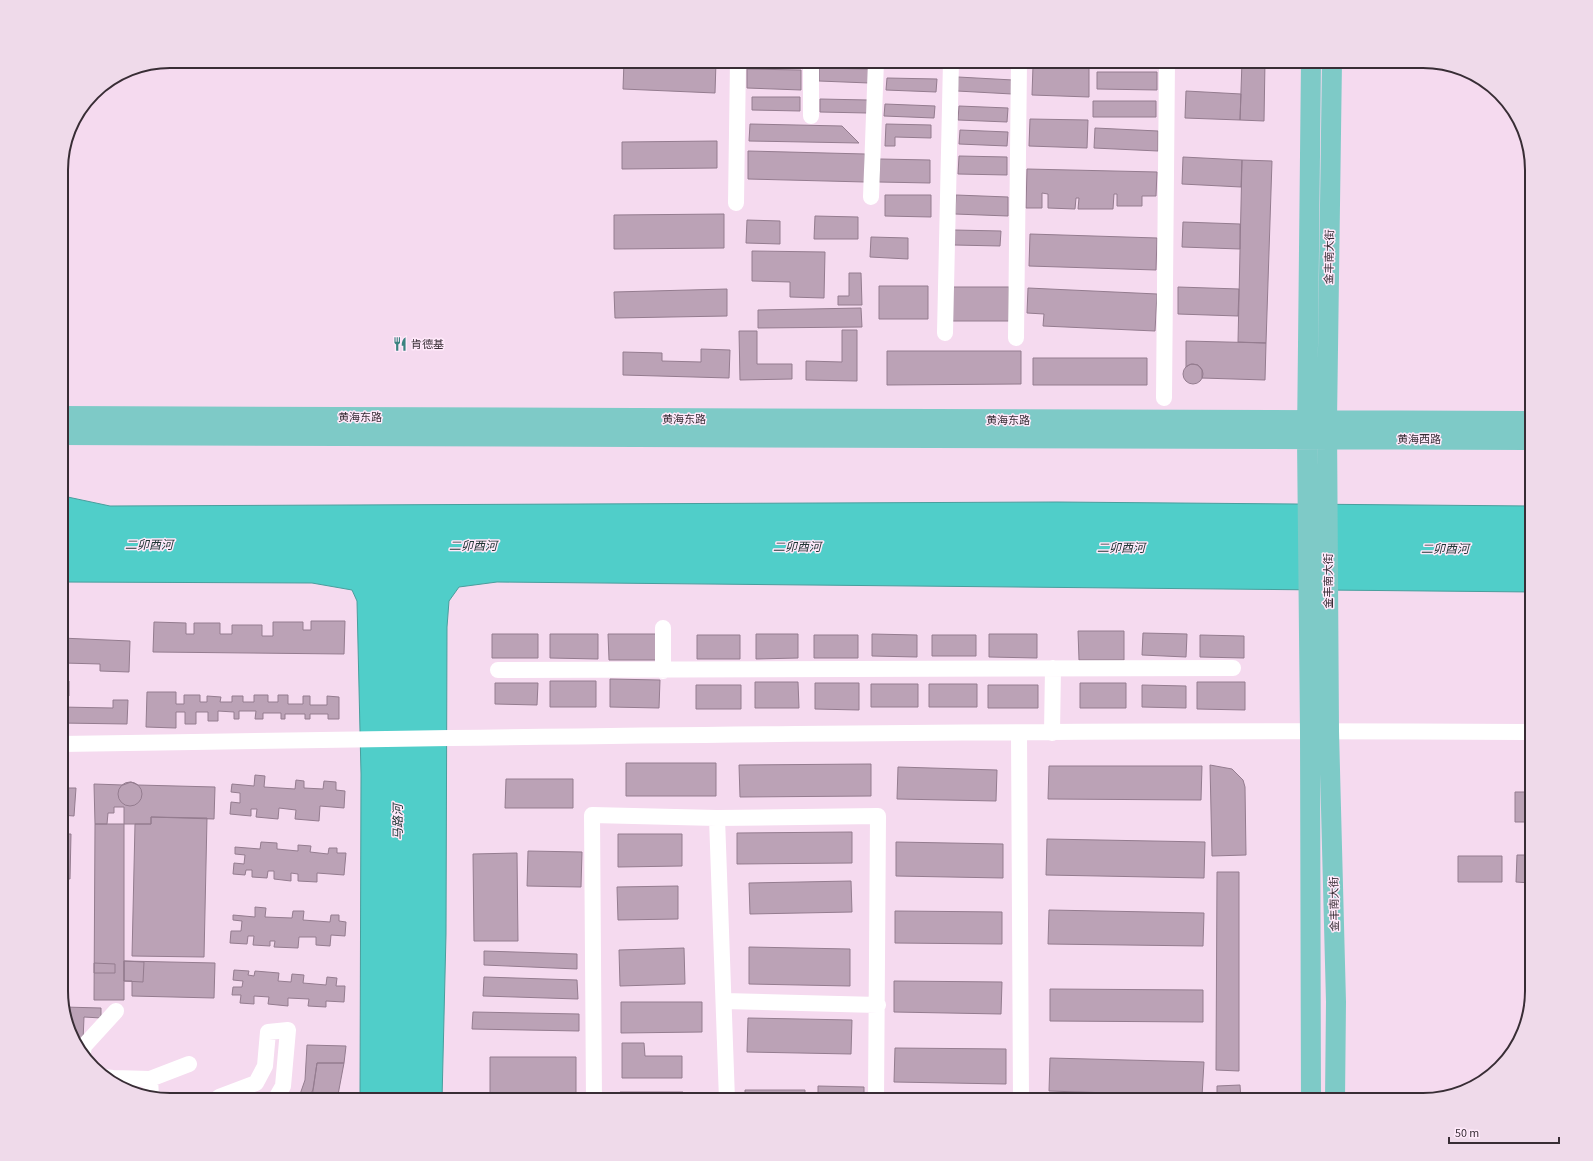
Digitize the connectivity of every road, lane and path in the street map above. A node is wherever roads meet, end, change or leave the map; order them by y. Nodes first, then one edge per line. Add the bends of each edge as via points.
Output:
1 (738, 68) edge
2 (811, 68) edge
3 (876, 68) edge
4 (951, 68) edge
5 (1020, 68) edge
6 (1167, 68) edge
7 (1311, 68) edge
8 (1332, 68) edge
9 (811, 116) dead end
10 (871, 197) dead end
11 (736, 203) dead end
12 (945, 333) dead end
13 (1016, 338) dead end
14 (1164, 398) dead end
15 (1525, 421) edge
16 (68, 425) edge
17 (1307, 430) junction
18 (1327, 430) junction
19 (1525, 440) edge
20 (663, 628) dead end
21 (1053, 668) junction
22 (1233, 668) dead end
23 (498, 670) dead end
24 (663, 671) junction
25 (1320, 731) junction
26 (1525, 732) edge
27 (1019, 733) junction
28 (1052, 733) junction
29 (68, 744) edge
30 (717, 818) junction
31 (724, 1001) junction
32 (878, 1005) junction
33 (116, 1011) dead end
34 (84, 1046) edge
35 (189, 1064) dead end
36 (118, 1078) edge
37 (150, 1079) junction
38 (151, 1091) edge
39 (229, 1093) edge
40 (279, 1093) edge
41 (594, 1093) edge
42 (727, 1093) edge
43 (876, 1093) edge
44 (1022, 1093) edge
45 (1311, 1093) edge
46 (1335, 1093) edge

1 - 11 street
2 - 9 street
3 - 10 street
4 - 12 street
5 - 13 street
6 - 14 street
7 - 17 main road, 金丰南大街
8 - 18 main road, 金丰南大街
15 - 18 main road, 黄海西路
16 - 17 main road, 黄海东路
17 - 18 main road, 黄海西路
17 - 25 main road, 金丰南大街
18 - 19 main road, 黄海西路
18 - 25 main road, 金丰南大街
20 - 24 street
21 - 22 street
21 - 24 street
21 - 28 street
23 - 24 street
25 - 26 street
25 - 28 street
25 - 45 main road, 金丰南大街
25 - 46 main road, 金丰南大街 via 1336,1002
27 - 28 street
27 - 29 street
27 - 44 street
30 - 31 street
30 - 32 street via 878,816
30 - 41 street via 592,815
31 - 32 street
31 - 42 street
32 - 43 street
33 - 34 street
35 - 37 street
36 - 37 street
37 - 38 street
39 - 40 street via 256,1083 265,1066 268,1032 288,1030 283,1086

